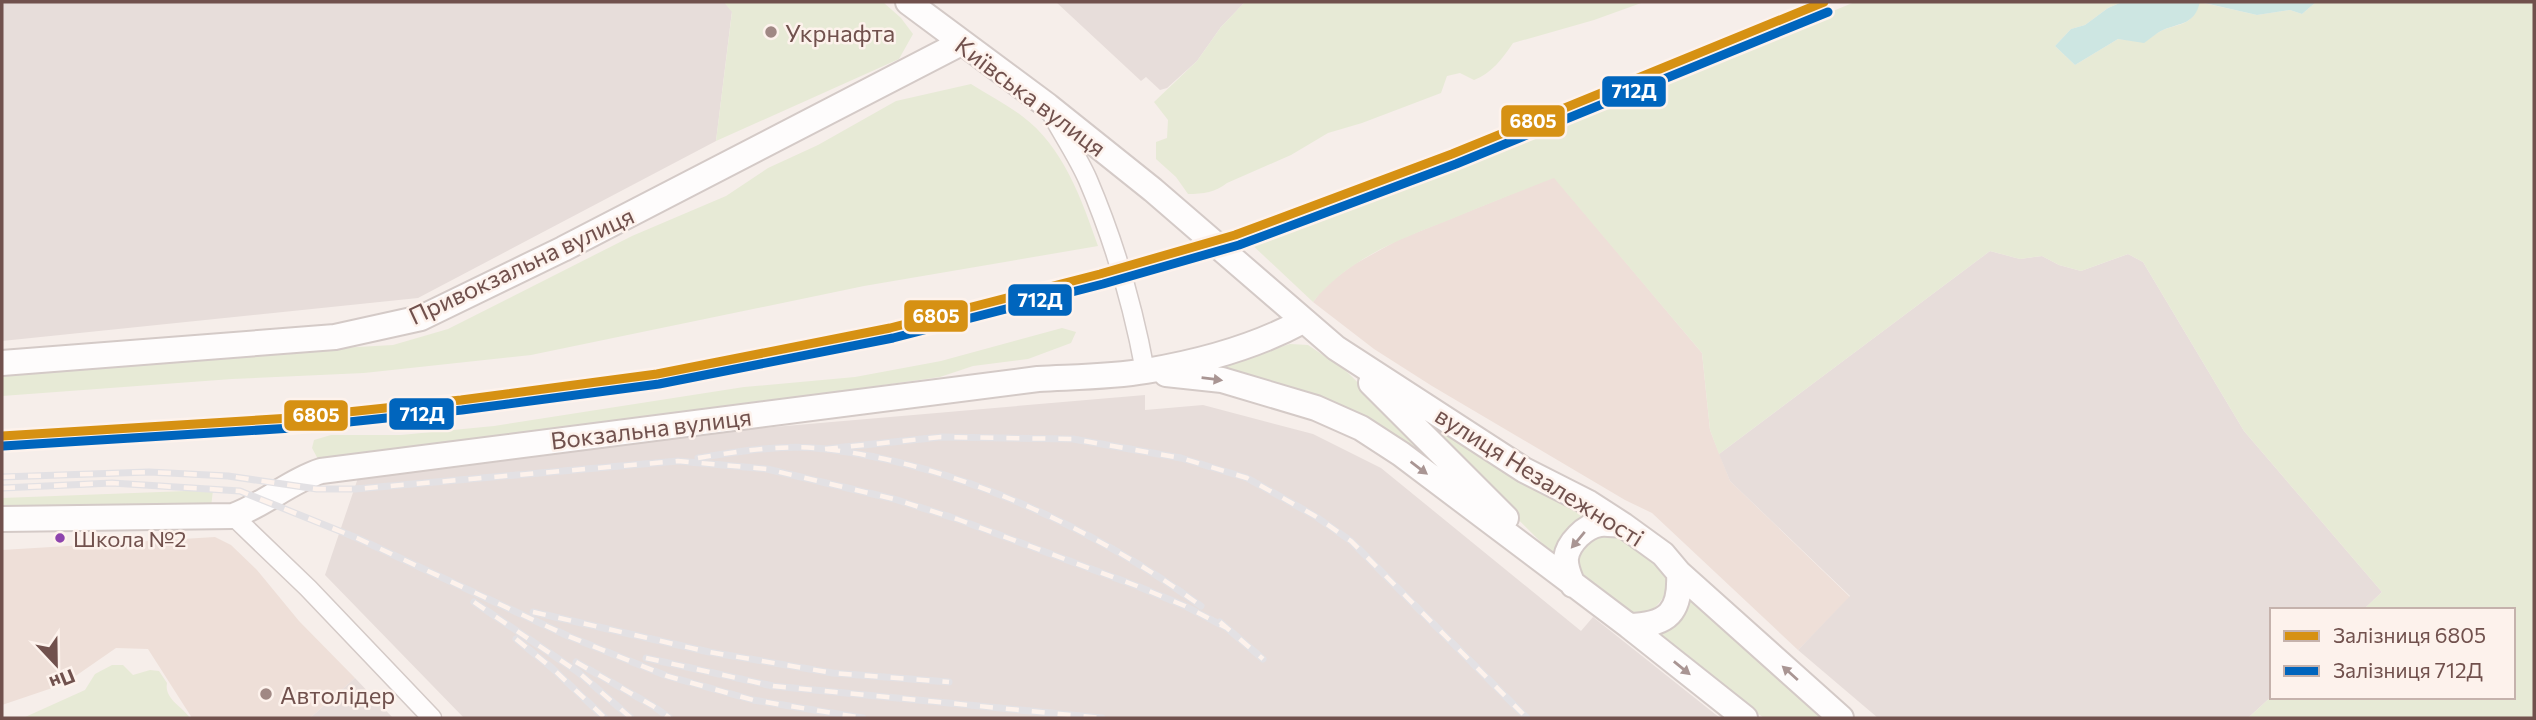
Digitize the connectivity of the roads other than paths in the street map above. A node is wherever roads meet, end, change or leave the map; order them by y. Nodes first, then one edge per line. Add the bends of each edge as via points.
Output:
1 (908, 2) edge
2 (961, 43) junction
3 (1048, 106) junction
4 (1256, 281) joint
5 (1303, 321) junction
6 (1336, 348) junction
7 (2, 363) edge
8 (1144, 371) junction
9 (233, 516) junction
10 (2, 519) edge
11 (1623, 525) junction
12 (1679, 573) junction
13 (1573, 585) junction
14 (1629, 626) junction
15 (432, 718) edge
16 (1745, 718) edge
17 (1841, 718) edge

1 - 2 street, Київська вулиця
2 - 3 street, Київська вулиця
2 - 7 street, Привокзальна вулиця via 421,318 335,337
3 - 4 street, Київська вулиця
3 - 8 street via 1087,177 1109,233 1135,317
4 - 5 street, вулиця Незалежності
5 - 6 street, вулиця Незалежності
5 - 8 street, Вокзальна вулиця via 1221,355
6 - 11 street, вулиця Незалежності via 1524,470
6 - 13 street
8 - 9 street, Вокзальна вулиця via 1012,383 321,471
8 -> 13 street via 1222,380 1316,408 1361,428
9 - 10 street, Вокзальна вулиця
9 - 15 street
11 - 12 street, вулиця Незалежності via 1663,554
11 -> 13 street via 1600,524 1575,539 1566,556
12 - 14 street via 1676,606 1652,624
17 -> 12 street, вулиця Незалежності
13 - 14 street
14 -> 16 street

